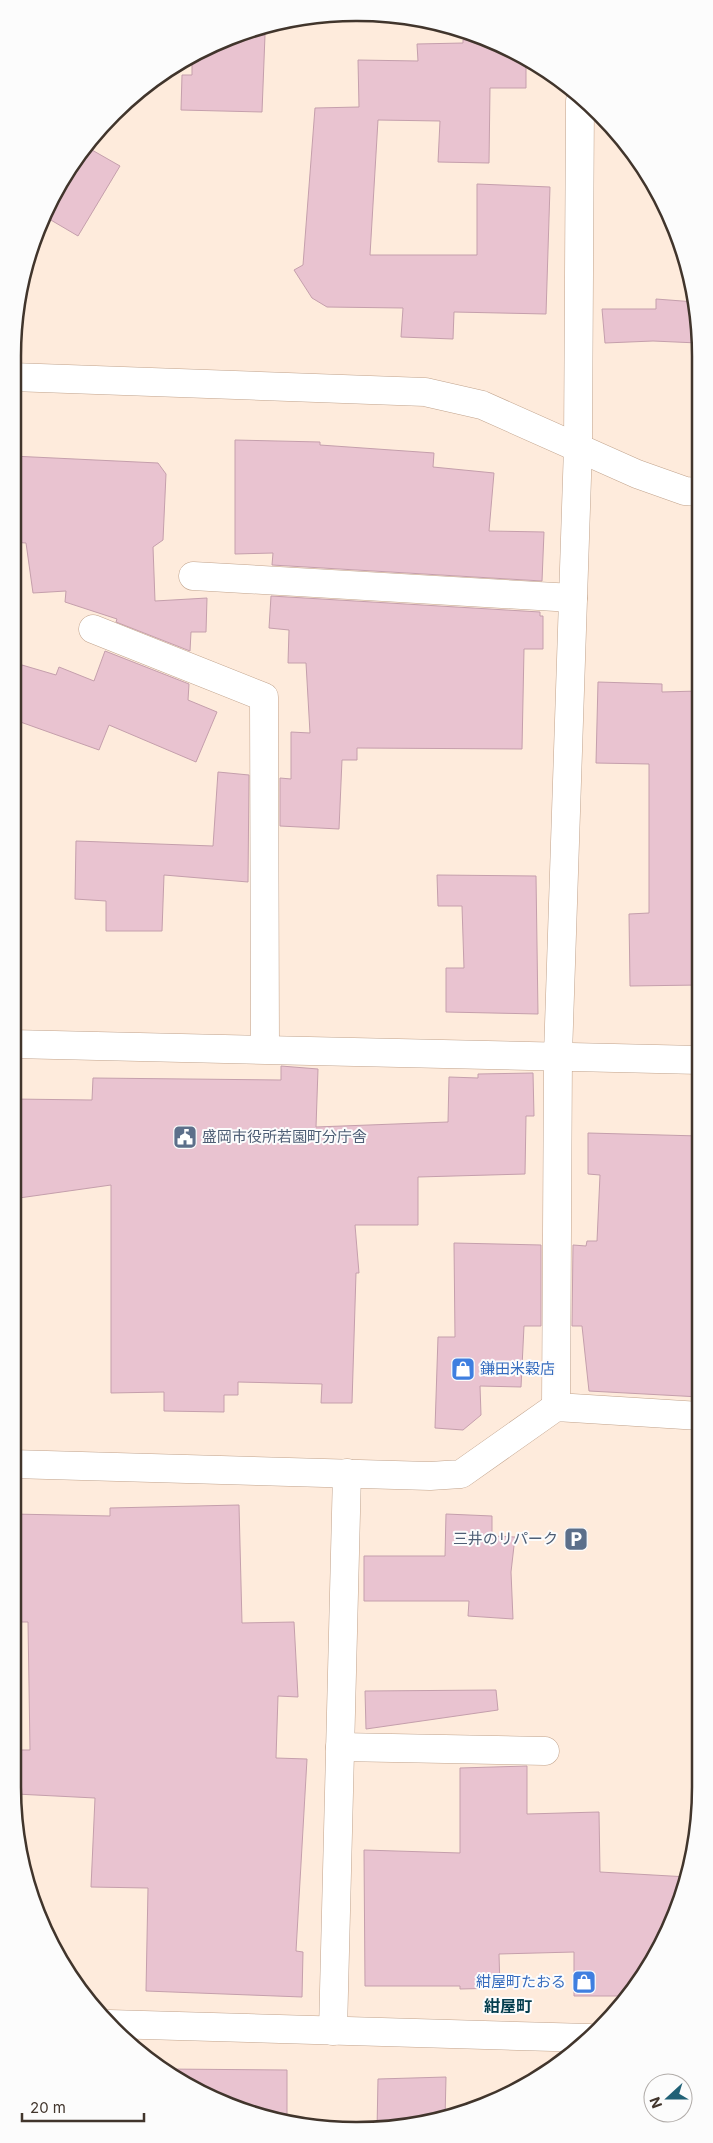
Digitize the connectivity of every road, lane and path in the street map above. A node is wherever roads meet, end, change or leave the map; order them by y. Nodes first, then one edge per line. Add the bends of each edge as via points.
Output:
1 (580, 106) edge
2 (21, 377) edge
3 (578, 447) junction
4 (692, 492) edge
5 (193, 576) dead end
6 (573, 598) junction
7 (92, 629) dead end
8 (21, 1044) edge
9 (265, 1049) junction
10 (558, 1055) junction
11 (692, 1060) edge
12 (556, 1407) junction
13 (692, 1416) edge
14 (21, 1464) edge
15 (347, 1473) junction
16 (340, 1747) junction
17 (545, 1751) dead end
18 (119, 2024) edge
19 (333, 2031) junction
20 (579, 2038) edge

1 - 3 street
2 - 3 street via 425,392 482,405
3 - 4 street via 637,474
3 - 6 street
5 - 6 street
6 - 10 street
7 - 9 street via 264,697
8 - 9 street
9 - 10 street
10 - 11 street
10 - 12 street
12 - 13 street
12 - 15 street via 461,1474
14 - 15 street
15 - 16 street
16 - 17 street
16 - 19 street
18 - 19 street
19 - 20 street

